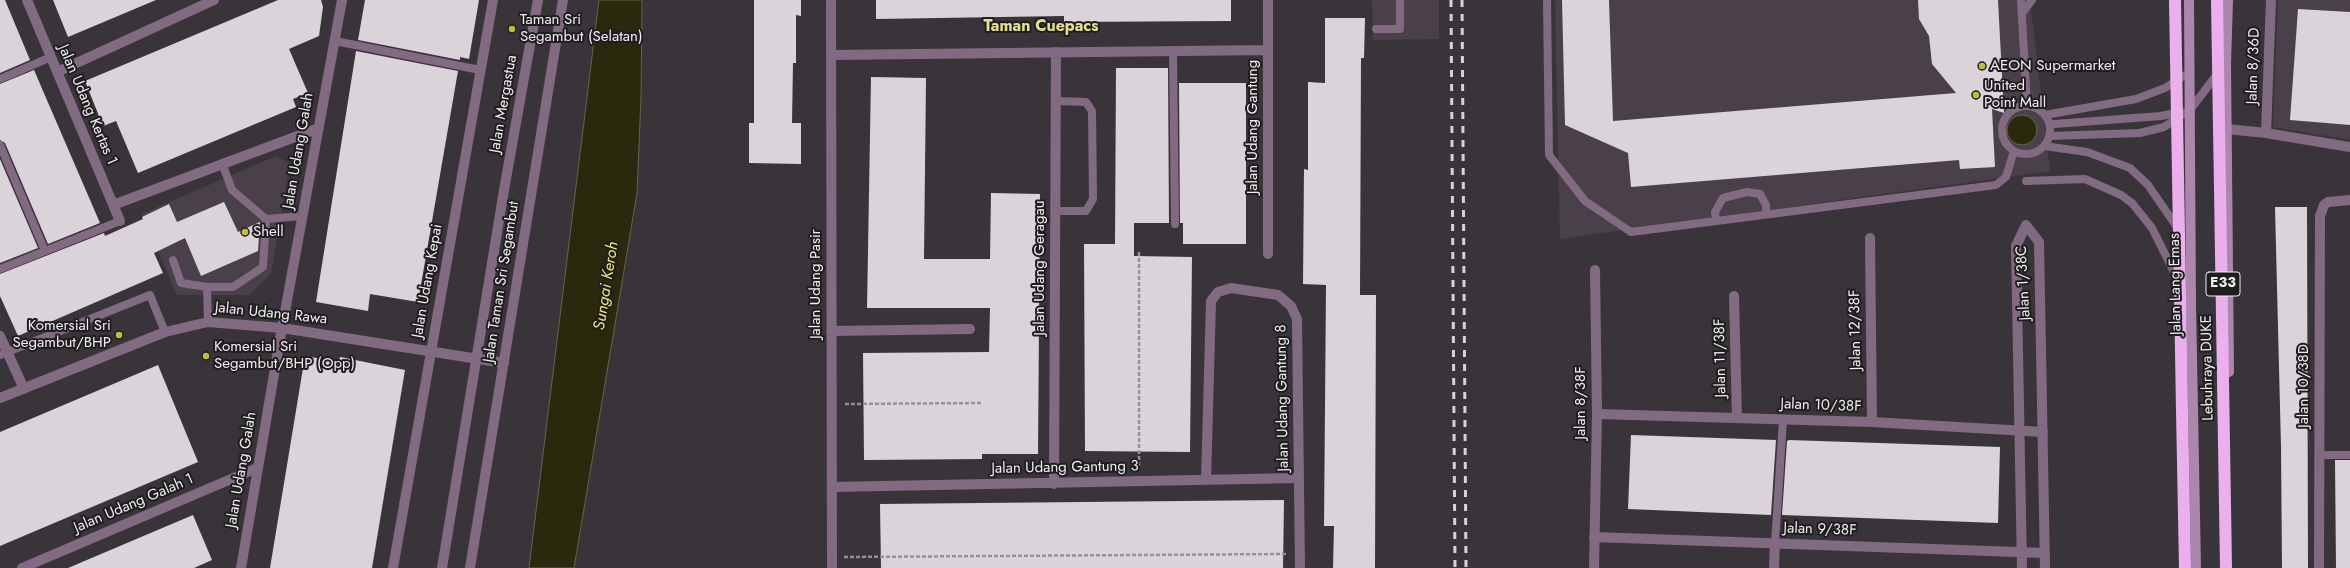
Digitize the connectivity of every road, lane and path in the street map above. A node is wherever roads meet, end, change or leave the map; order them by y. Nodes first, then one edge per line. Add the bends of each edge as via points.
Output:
1 (27, 0) edge
2 (214, 0) edge
3 (342, 0) edge
4 (493, 0) edge
5 (538, 0) edge
6 (563, 0) edge
7 (831, 0) edge
8 (1268, 0) edge
9 (1400, 0) edge
10 (1548, 0) edge
11 (2021, 0) edge
12 (2032, 0) edge
13 (2175, 0) edge
14 (2189, 0) edge
15 (2217, 0) edge
16 (2228, 0) edge
17 (2271, 0) edge
18 (2022, 13) junction
19 (1376, 29) dead end
20 (335, 41) junction
21 (1173, 50) junction
22 (1268, 50) junction
23 (1056, 52) junction
24 (831, 55) junction
25 (51, 57) junction
26 (2226, 63) junction
27 (480, 70) junction
28 (57, 72) junction
29 (2190, 72) junction
30 (0, 79) edge
31 (1056, 101) junction
32 (2027, 105) junction
33 (2190, 110) junction
34 (2045, 115) junction
35 (2054, 124) dead end
36 (319, 128) junction
37 (2227, 129) junction
38 (2266, 133) junction
39 (2049, 136) junction
40 (0, 145) edge
41 (2044, 146) junction
42 (2350, 146) edge
43 (2014, 151) junction
44 (222, 163) junction
45 (2026, 181) dead end
46 (504, 190) joint
47 (2350, 200) edge
48 (113, 205) junction
49 (1056, 211) junction
50 (1766, 214) junction
51 (302, 216) junction
52 (266, 219) junction
53 (120, 221) joint
54 (1716, 221) junction
55 (1175, 224) dead end
56 (1870, 238) dead end
57 (2190, 247) junction
58 (45, 250) junction
59 (1139, 252) dead end
60 (1268, 254) dead end
61 (173, 260) dead end
62 (0, 269) edge
63 (1595, 270) dead end
64 (207, 287) junction
65 (1734, 296) dead end
66 (2191, 306) junction
67 (208, 322) junction
68 (282, 328) junction
69 (970, 329) dead end
70 (831, 331) junction
71 (164, 332) junction
72 (0, 336) edge
73 (431, 352) junction
74 (4, 353) edge
75 (476, 359) junction
76 (504, 363) junction
77 (24, 389) junction
78 (1, 395) edge
79 (983, 403) dead end
80 (832, 405) junction
81 (1597, 414) junction
82 (1737, 418) junction
83 (1783, 420) junction
84 (1872, 422) junction
85 (2020, 432) junction
86 (2043, 432) junction
87 (2319, 455) junction
88 (2350, 455) edge
89 (258, 468) junction
90 (1299, 478) junction
91 (1206, 480) junction
92 (1140, 482) junction
93 (1054, 484) junction
94 (832, 487) junction
95 (1594, 537) junction
96 (1775, 543) junction
97 (2022, 553) junction
98 (2045, 553) junction
99 (1300, 554) junction
100 (832, 563) edge
101 (22, 568) edge
102 (241, 568) edge
103 (393, 568) edge
104 (442, 568) edge
105 (470, 568) edge
106 (1300, 568) edge
107 (1594, 568) edge
108 (1774, 568) edge
109 (2022, 568) edge
110 (2045, 568) edge
111 (2185, 568) edge
112 (2196, 568) edge
113 (2227, 568) edge
114 (2319, 568) edge

1 - 25 street, Jalan Udang Kertas 1
2 - 28 street
3 - 20 street, Jalan Udang Galah
4 - 27 street, Jalan Udang Kepai
5 - 46 street, Jalan Mergastua
6 - 76 street, Jalan Taman Sri Segambut
7 - 24 street, Jalan Udang Pasir
8 - 22 street, Jalan Udang Gantung
9 - 19 lane via 1400,29
10 - 54 lane via 1549,155 1585,201 1631,232
11 - 18 lane
12 - 18 lane
13 - 111 highway, Lebuhraya DUKE, bridge
14 - 29 main road, Jalan Lang Emas
15 - 113 highway, Lebuhraya DUKE / E33, bridge
16 - 26 main road
17 - 38 street, Jalan 8/36D
18 - 32 lane
20 - 27 lane
20 - 36 street, Jalan Udang Galah
21 - 22 street
21 - 23 street
21 - 55 lane
22 - 60 street, Jalan Udang Gantung
23 - 24 street
23 - 31 street, Jalan Udang Geragau
24 - 70 street, Jalan Udang Pasir
25 - 28 street, Jalan Udang Kertas 1
25 - 30 lane
26 - 33 lane
26 - 37 main road
27 - 73 street, Jalan Udang Kepai
28 - 48 street, Jalan Udang Kertas 1
29 - 33 main road, Jalan Lang Emas
29 - 34 lane via 2165,88 2136,99
31 - 49 street, Jalan Udang Geragau
31 - 49 lane via 1086,102 1092,110 1093,199 1086,211
32 - 34 lane via 2034,106
32 - 43 lane via 2011,110 2002,123 2003,140
33 - 35 lane via 2161,116
33 - 39 lane via 2164,127 2140,133
33 - 57 main road, Jalan Lang Emas
34 - 39 lane via 2049,122
36 - 44 street
36 - 51 street, Jalan Udang Galah
37 - 38 street
37 - 113 main road
38 - 42 street
39 - 41 lane
40 - 58 lane
41 - 43 lane via 2030,154
41 - 57 lane via 2088,152 2130,168 2148,185
43 - 50 lane via 2006,177 1996,185
44 - 48 street
44 - 52 lane via 232,190
45 - 66 lane via 2085,180 2108,188 2132,203 2152,228
46 - 75 street, Jalan Taman Sri Segambut
47 - 87 street, Jalan 10/38D via 2334,201 2324,205 2320,216
48 - 53 street, Jalan Udang Kertas 1
49 - 93 street, Jalan Udang Geragau
50 - 54 lane
50 - 54 lane via 1766,205 1760,194 1747,192 1723,198 1715,212
51 - 52 lane
51 - 68 street, Jalan Udang Galah
52 - 64 lane via 263,267 233,287
53 - 58 lane
56 - 84 street, Jalan 12/38F
57 - 66 main road, Jalan Lang Emas
58 - 62 lane
59 - 92 path
61 - 64 lane via 182,283
63 - 81 street, Jalan 8/38F
64 - 67 lane
65 - 82 street, Jalan 11/38F
66 - 112 main road, Jalan Lang Emas
67 - 68 street, Jalan Udang Rawa
67 - 71 street, Jalan Udang Rawa
68 - 73 street, Jalan Udang Rawa
68 - 89 street, Jalan Udang Galah
69 - 70 street
70 - 80 street, Jalan Udang Pasir
71 - 74 lane via 150,295
71 - 77 street, Jalan Udang Rawa
72 - 74 street
73 - 75 street, Jalan Udang Rawa
73 - 103 street, Jalan Udang Kepai
74 - 77 street
75 - 76 street, Jalan Udang Rawa
75 - 104 street, Jalan Taman Sri Segambut
76 - 105 street, Jalan Taman Sri Segambut
77 - 78 street, Jalan Udang Rawa
79 - 80 path
80 - 94 street, Jalan Udang Pasir
81 - 82 street, Jalan 10/38F
81 - 95 street, Jalan 8/38F
82 - 83 street, Jalan 10/38F
83 - 84 street, Jalan 10/38F
83 - 96 lane
84 - 85 street, Jalan 10/38F
85 - 86 street, Jalan 10/38F
85 - 86 street, Jalan 1/38C via 2016,246 2026,225 2039,242
85 - 97 street, Jalan 1/38C
86 - 98 street, Jalan 1/38C
87 - 88 lane
87 - 114 street, Jalan 10/38D
89 - 101 street, Jalan Udang Galah 1
89 - 102 street, Jalan Udang Galah
90 - 91 street, Jalan Udang Gantung 3
90 - 91 street, Jalan Udang Gantung 8 via 1297,319 1291,306 1278,295 1231,288 1218,292 1210,301
90 - 99 street, Jalan Udang Gantung 8
91 - 92 street, Jalan Udang Gantung 3
92 - 93 street, Jalan Udang Gantung 3
93 - 94 street, Jalan Udang Gantung 3
94 - 100 street, Jalan Udang Pasir
95 - 96 street, Jalan 9/38F
95 - 107 street, Jalan 8/38F
96 - 97 street, Jalan 9/38F
96 - 108 street
97 - 98 street, Jalan 9/38F
97 - 109 street, Jalan 1/38C
98 - 110 street, Jalan 1/38C
99 - 100 path
99 - 106 street, Jalan Udang Gantung 8

